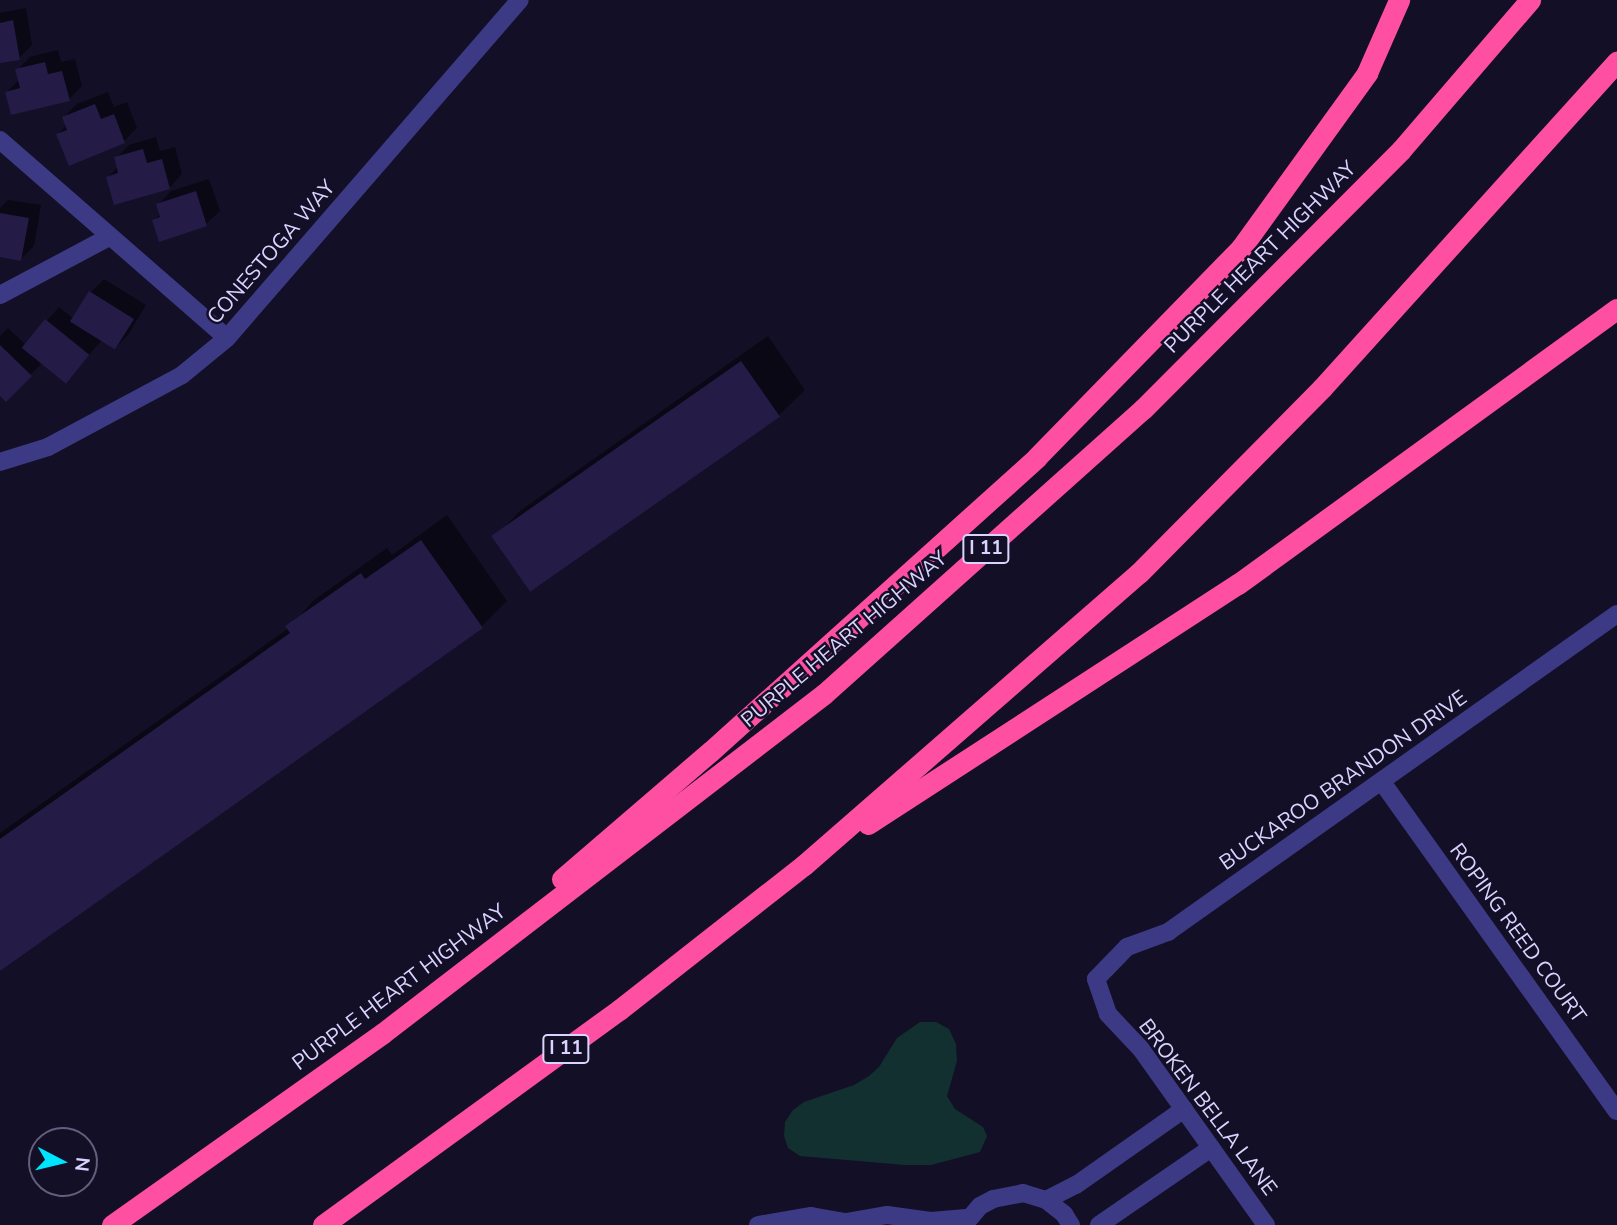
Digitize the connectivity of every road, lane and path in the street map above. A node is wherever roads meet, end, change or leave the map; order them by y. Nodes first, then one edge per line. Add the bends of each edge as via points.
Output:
1 (520, 0) edge
2 (1399, 0) edge
3 (1530, 0) edge
4 (1617, 61) edge
5 (0, 140) edge
6 (109, 237) junction
7 (0, 295) edge
8 (1617, 309) edge
9 (226, 338) junction
10 (0, 462) edge
11 (1617, 614) edge
12 (1382, 782) junction
13 (804, 865) junction
14 (1096, 979) joint
15 (383, 1034) junction
16 (1184, 1110) junction
17 (1617, 1111) edge
18 (1211, 1147) junction
19 (1046, 1200) junction
20 (967, 1221) edge
21 (848, 1223) edge
22 (112, 1225) edge
23 (323, 1225) edge
24 (758, 1225) edge
25 (1071, 1225) edge
26 (1099, 1225) edge
27 (1266, 1225) edge

1 - 9 street, CONESTOGA WAY
2 - 15 highway via 1367,74 1241,248 1037,457 721,742
3 - 15 highway, PURPLE HEART HIGHWAY / I 11 via 1401,150 1143,410 824,694
4 - 13 highway, I 11 via 1322,388 1139,573
5 - 6 street
6 - 7 street
6 - 9 street
8 - 13 highway via 1238,584
9 - 10 street, CONESTOGA WAY via 182,375 48,447
11 - 12 street, BUCKAROO BRANDON DRIVE
12 - 14 street, BUCKAROO BRANDON DRIVE via 1168,932 1127,947
12 - 17 street, ROPING REED COURT
13 - 23 highway, I 11 via 619,1010
14 - 16 street, BROKEN BELLA LANE via 1108,1014 1140,1048
15 - 22 highway, PURPLE HEART HIGHWAY / I 11
16 - 18 street, BROKEN BELLA LANE
16 - 19 street via 1076,1185
18 - 26 street
18 - 27 street, BROKEN BELLA LANE
19 - 20 street via 1007,1194 986,1202
19 - 25 street
20 - 21 street via 887,1215
21 - 24 street via 811,1216

